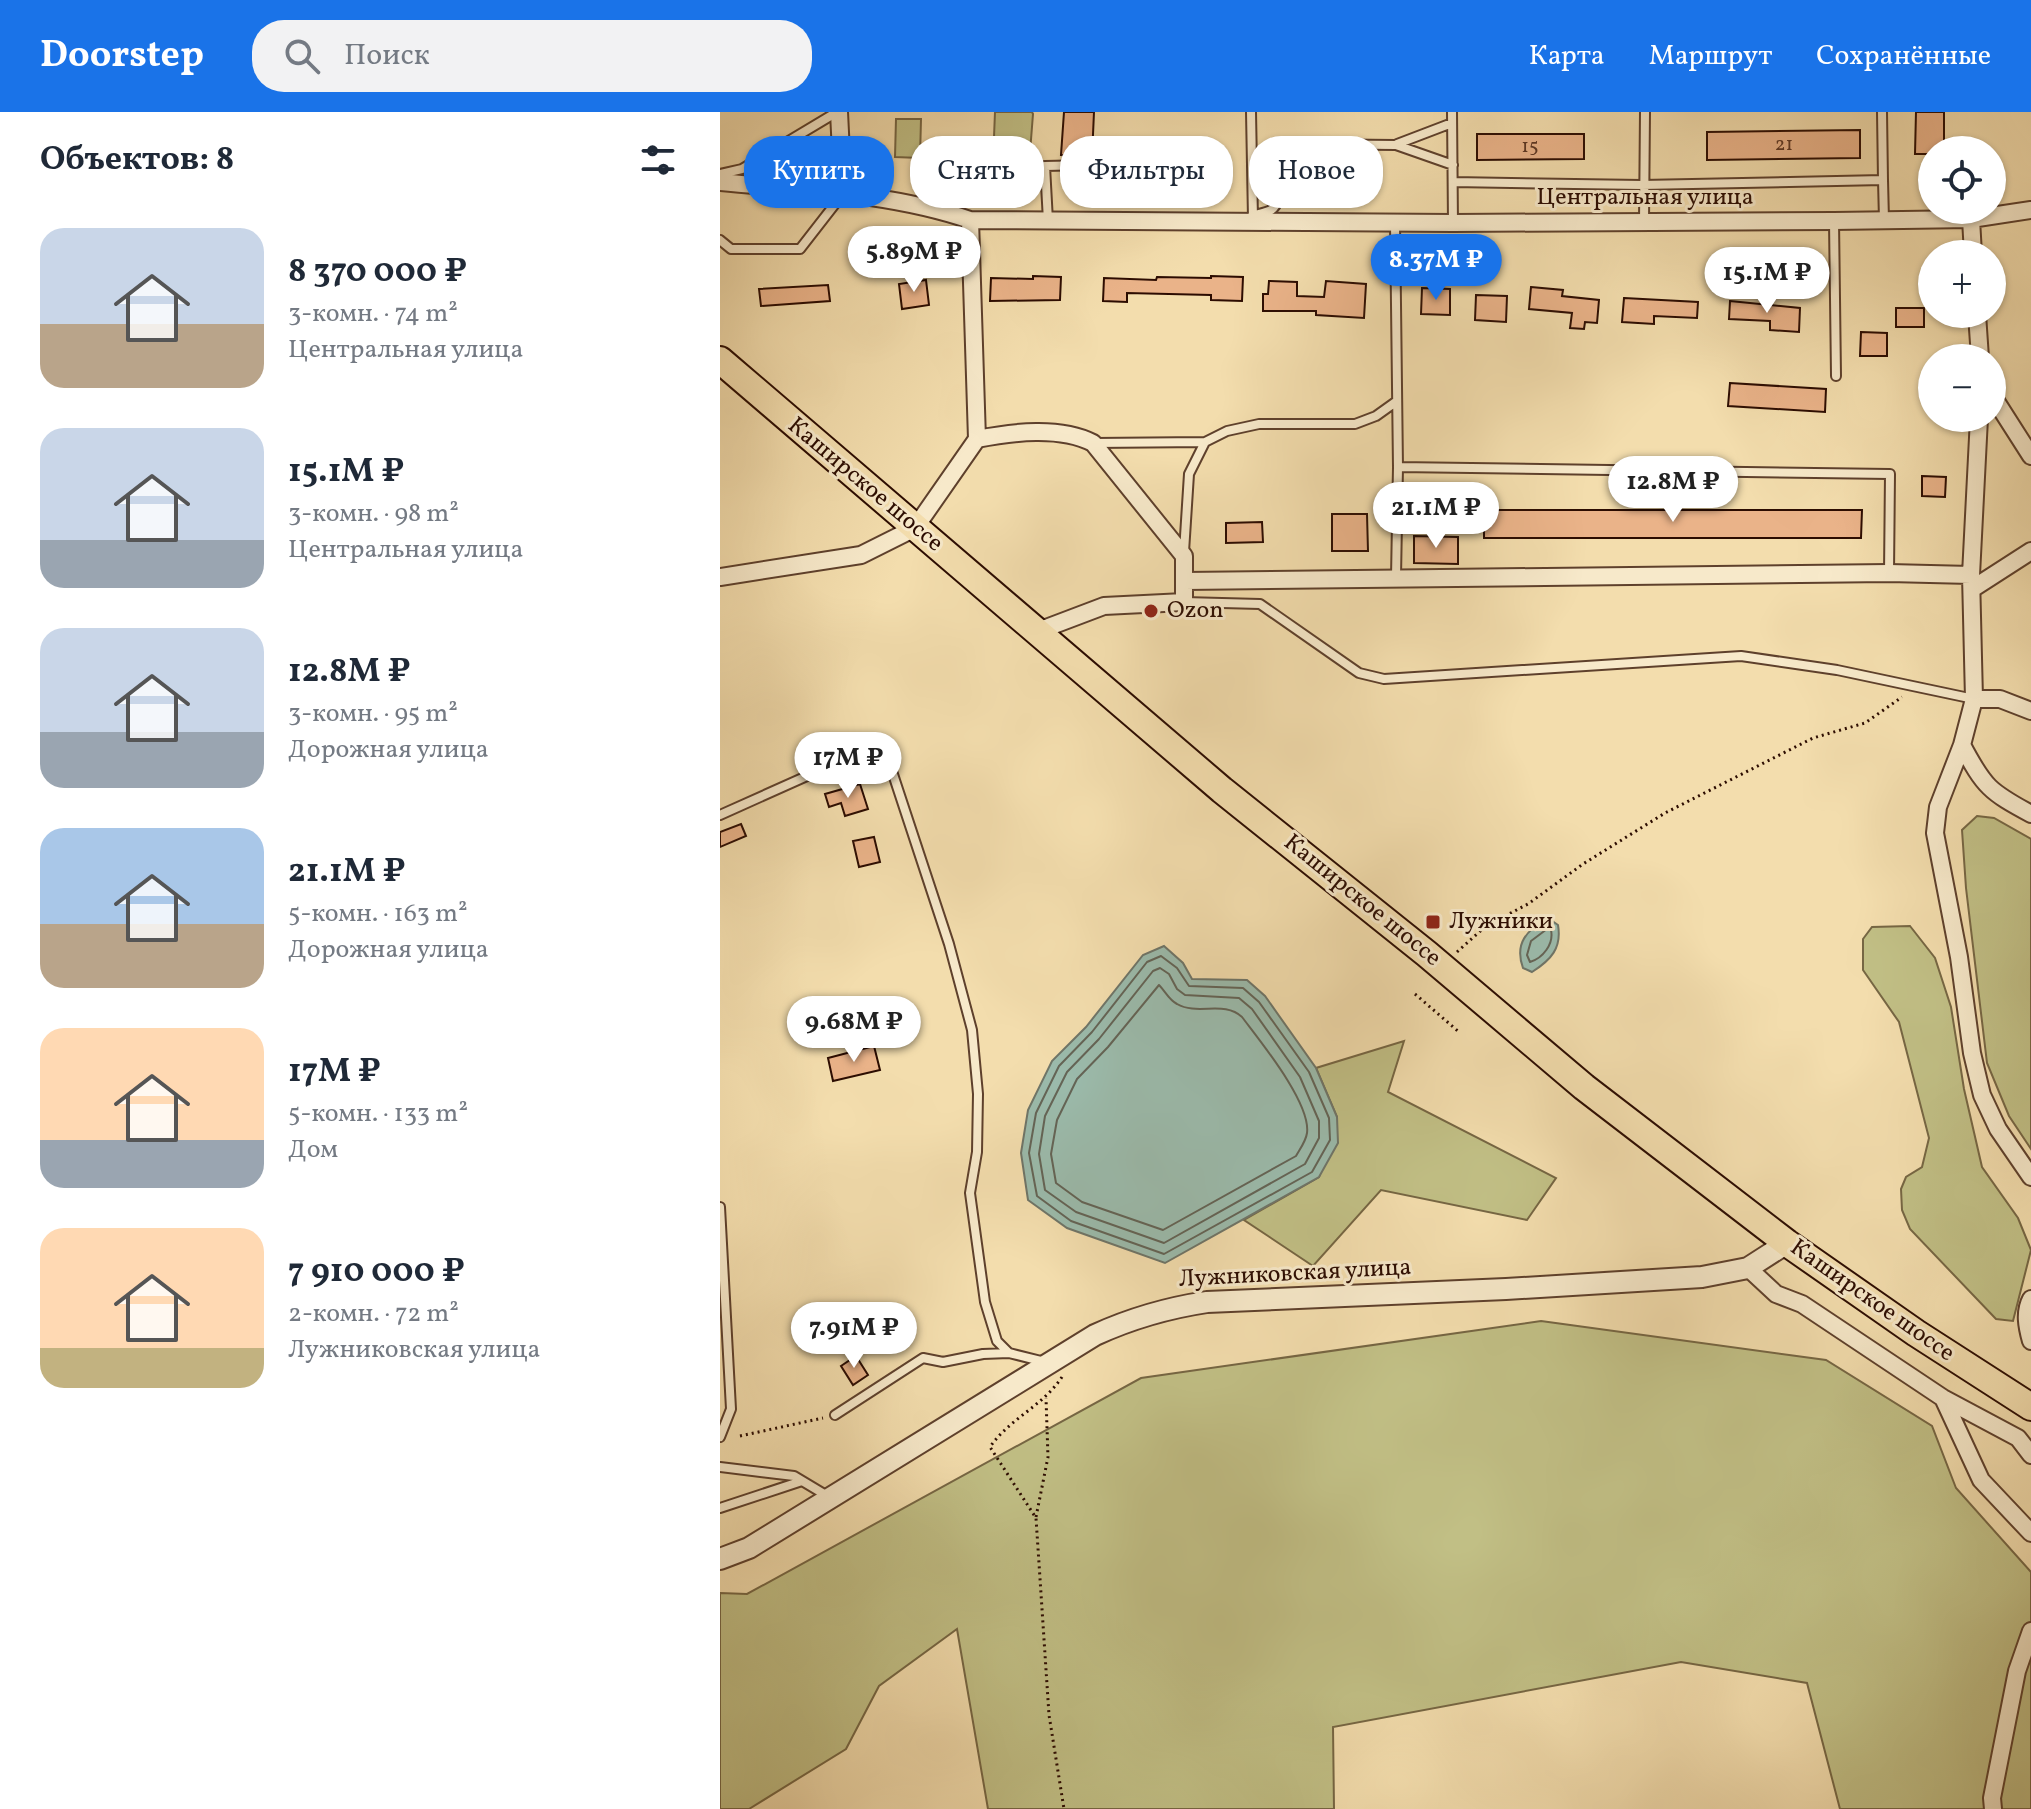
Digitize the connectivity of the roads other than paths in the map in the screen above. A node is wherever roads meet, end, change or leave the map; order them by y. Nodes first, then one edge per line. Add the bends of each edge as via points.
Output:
1 (838, 112) edge
2 (1251, 112) edge
3 (1452, 112) edge
4 (1645, 112) edge
5 (1882, 112) edge
6 (1452, 123) junction
7 (839, 136) edge
8 (1396, 145) junction
9 (1453, 165) junction
10 (1060, 166) edge
11 (720, 167) edge
12 (742, 169) junction
13 (720, 174) edge
14 (1883, 180) junction
15 (720, 182) edge
16 (1453, 182) junction
17 (744, 184) edge
18 (1642, 185) junction
19 (894, 202) edge
20 (832, 208) edge
21 (2031, 210) edge
22 (2006, 214) edge
23 (1252, 218) junction
24 (970, 220) junction
25 (1884, 220) junction
26 (1918, 220) edge
27 (1048, 221) junction
28 (1834, 221) junction
29 (1395, 222) junction
30 (1644, 222) junction
31 (1453, 223) junction
32 (720, 240) edge
33 (720, 360) edge
34 (1836, 376) dead end
35 (1397, 401) junction
36 (2006, 417) edge
37 (1978, 432) edge
38 (977, 439) junction
39 (1205, 442) junction
40 (1093, 443) junction
41 (2031, 456) edge
42 (1398, 467) junction
43 (915, 528) junction
44 (2031, 551) edge
45 (1184, 556) junction
46 (1889, 573) junction
47 (720, 577) edge
48 (1396, 577) junction
49 (1185, 581) junction
50 (1972, 582) junction
51 (1184, 602) junction
52 (1038, 631) junction
53 (1974, 699) junction
54 (2031, 711) edge
55 (1962, 745) junction
56 (2031, 814) edge
57 (720, 815) edge
58 (2031, 1177) edge
59 (720, 1207) edge
60 (1787, 1243) junction
61 (1748, 1268) junction
62 (2031, 1299) edge
63 (2031, 1341) edge
64 (1009, 1353) junction
65 (1058, 1358) junction
66 (1943, 1398) junction
67 (2031, 1407) edge
68 (835, 1415) road end
69 (720, 1437) edge
70 (2031, 1455) edge
71 (720, 1467) edge
72 (802, 1481) junction
73 (830, 1497) junction
74 (720, 1508) edge
75 (2031, 1533) edge
76 (720, 1559) edge
77 (2031, 1631) edge
78 (1993, 1809) edge

1 - 7 street
1 - 12 lane
2 - 23 lane
3 - 6 lane
4 - 18 lane
5 - 14 lane
6 - 8 lane
6 - 9 lane
8 - 9 lane
8 - 23 lane via 1285,148 1277,201 1272,210
9 - 16 lane
10 - 27 lane via 1045,166
11 - 12 lane
12 - 13 lane
14 - 18 lane
14 - 25 lane
15 - 17 street, Центральная улица
16 - 18 lane
16 - 31 lane
18 - 30 lane
19 - 24 street, Центральная улица
20 - 32 lane via 800,249 731,249
21 - 22 street, Центральная улица
23 - 27 street, Центральная улица
23 - 29 street, Центральная улица
24 - 27 street, Центральная улица
24 - 38 street
25 - 26 street, Центральная улица
25 - 28 street, Центральная улица
28 - 30 street, Центральная улица
28 - 34 lane
29 - 31 street, Центральная улица
29 - 35 lane
30 - 31 street, Центральная улица
33 - 43 main road, Каширское шоссе
35 - 39 lane via 1355,424 1259,424
35 - 42 lane
36 - 41 street
37 - 50 street
38 - 40 street via 1008,433 1077,435
38 - 43 street
39 - 40 lane
39 - 45 lane via 1189,474
40 - 45 street
42 - 46 lane via 1890,474
42 - 48 lane
43 - 47 street via 861,555
43 - 52 main road, Каширское шоссе
44 - 50 street
45 - 49 street
46 - 48 street
46 - 50 street
48 - 49 street
49 - 51 street
50 - 53 street
51 - 52 street via 1104,606
51 - 53 lane via 1260,604 1359,673 1384,679 1741,656
52 - 60 main road, Каширское шоссе via 1222,790 1584,1087
53 - 54 street via 2000,699
53 - 55 street
55 - 56 street via 1995,795
55 - 58 street via 1938,807 1935,833 1982,1095
57 - 64 lane via 854,755 876,750 888,759 972,1030 978,1094 970,1193 974,1231 985,1302 997,1341
59 - 69 lane via 731,1409
60 - 61 street, Лужниковская улица
60 - 67 main road, Каширское шоссе
61 - 65 street, Лужниковская улица via 1702,1277 1207,1302 1125,1321
61 - 66 street via 1776,1294 1802,1304
62 - 63 street
64 - 65 lane
64 - 68 lane via 943,1362 923,1358
65 - 73 street, Лужниковская улица
66 - 70 street via 2018,1438
66 - 75 street via 1981,1480
71 - 72 lane
72 - 73 lane
72 - 74 lane
73 - 76 street, Лужниковская улица via 749,1548
77 - 78 street via 2017,1671

